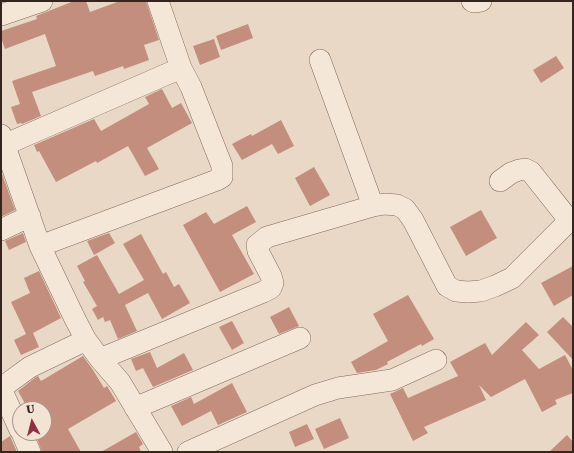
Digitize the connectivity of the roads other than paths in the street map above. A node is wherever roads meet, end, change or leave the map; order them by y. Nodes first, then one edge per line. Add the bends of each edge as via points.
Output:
1 (42, 1) edge
2 (158, 1) edge
3 (472, 1) edge
4 (481, 1) edge
5 (1, 15) edge
6 (320, 60) dead end
7 (182, 68) junction
8 (3, 140) edge
9 (500, 181) dead end
10 (373, 206) junction
11 (30, 216) junction
12 (571, 218) edge
13 (1, 230) edge
14 (40, 246) junction
15 (300, 338) dead end
16 (86, 340) junction
17 (100, 359) junction
18 (436, 360) dead end
19 (1, 389) edge
20 (136, 408) junction
21 (23, 442) edge
22 (162, 452) edge
23 (188, 452) edge

1 - 5 street
2 - 7 street
3 - 4 street
6 - 10 street
7 - 8 street
7 - 14 street via 222,166 222,177
8 - 11 street
9 - 12 street via 511,172 525,169 531,172
10 - 12 street via 397,205 405,209 447,286 456,291 480,291 512,278
10 - 17 street via 267,238 257,245 271,276 271,288
11 - 13 street
11 - 14 street
14 - 16 street
15 - 20 street
16 - 17 street
16 - 19 street via 30,367
17 - 20 street via 120,382
18 - 23 street via 392,380 338,388 316,395
19 - 21 street
20 - 22 street

